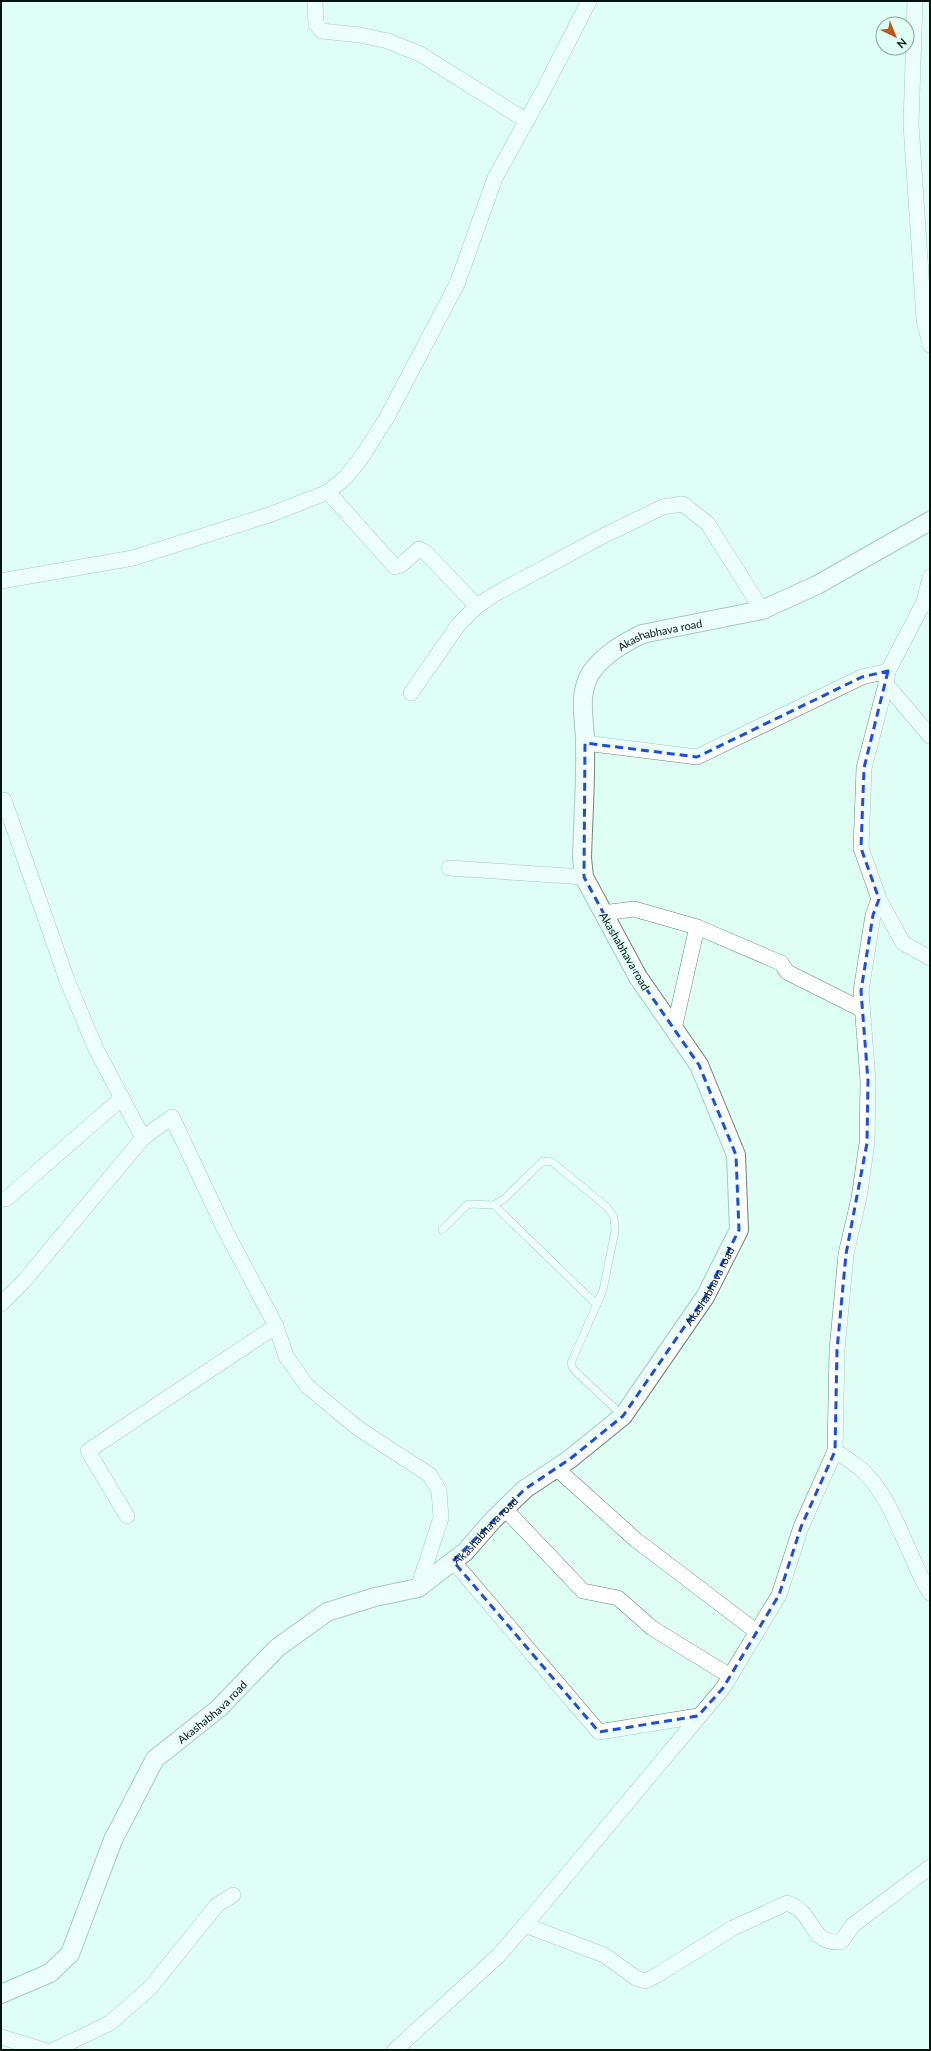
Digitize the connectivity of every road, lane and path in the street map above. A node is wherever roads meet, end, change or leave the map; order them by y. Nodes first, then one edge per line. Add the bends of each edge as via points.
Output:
1 (315, 1) edge
2 (589, 1) edge
3 (915, 1) edge
4 (527, 121) junction
5 (930, 345) edge
6 (328, 492) junction
7 (930, 521) edge
8 (930, 577) edge
9 (1, 580) edge
10 (477, 606) junction
11 (762, 610) junction
12 (887, 678) junction
13 (411, 693) dead end
14 (930, 736) edge
15 (585, 743) junction
16 (2, 797) edge
17 (449, 868) dead end
18 (584, 877) junction
19 (879, 899) junction
20 (603, 913) junction
21 (698, 927) junction
22 (930, 958) edge
23 (863, 1010) junction
24 (674, 1029) junction
25 (122, 1098) junction
26 (143, 1138) junction
27 (6, 1199) dead end
28 (494, 1204) junction
29 (442, 1230) dead end
30 (1, 1304) edge
31 (597, 1305) junction
32 (276, 1326) junction
33 (623, 1416) junction
34 (835, 1451) junction
35 (556, 1468) junction
36 (504, 1508) junction
37 (127, 1516) dead end
38 (453, 1561) junction
39 (418, 1588) junction
40 (930, 1593) edge
41 (757, 1632) junction
42 (730, 1676) junction
43 (698, 1716) junction
44 (930, 1867) edge
45 (233, 1895) dead end
46 (525, 1925) junction
47 (1, 1994) edge
48 (1, 2037) edge
49 (44, 2050) edge
50 (54, 2050) edge
51 (395, 2050) edge

1 - 4 street via 316,24 322,31 388,41 420,54
2 - 4 street
3 - 5 street via 911,124 924,319
4 - 6 street via 495,178 457,284 386,418 357,463 346,477
6 - 9 street via 272,514 132,558
6 - 10 street via 395,567 401,565 418,549 425,552
7 - 11 street, Akashabhava road via 817,585
8 - 12 street via 924,602
10 - 11 street via 605,535 663,507 683,504 708,524
10 - 13 street via 458,625
11 - 15 street, Akashabhava road via 642,634 614,649 590,675 585,687
12 - 14 street
12 - 15 street via 862,677 697,757
12 - 19 street via 864,768 861,848
15 - 18 street, Akashabhava road via 582,858
16 - 25 street via 67,980 96,1050
17 - 18 street
18 - 20 street, Akashabhava road
19 - 22 street via 904,942
19 - 23 street via 873,915 861,990
20 - 21 street via 634,909
20 - 24 street, Akashabhava road via 638,977
21 - 23 street via 781,963 787,972
21 - 24 street
23 - 34 street via 868,1081 867,1143 859,1198 846,1254 837,1350
24 - 33 street, Akashabhava road via 699,1065 736,1155 739,1230 705,1297
25 - 26 street
25 - 27 street
26 - 30 street via 25,1280
26 - 32 street via 172,1117 225,1230
28 - 29 lane via 468,1204
28 - 31 lane
28 - 31 lane via 504,1199 543,1161 552,1162 606,1206 614,1217 615,1231 603,1290
31 - 33 lane via 572,1363 574,1369
32 - 37 street via 88,1451
32 - 39 street via 286,1356 308,1386 359,1429 430,1475 433,1480 439,1492 441,1518
33 - 35 street, Akashabhava road
34 - 40 street via 863,1470 883,1496
34 - 41 street via 801,1527 779,1595
35 - 36 street, Akashabhava road via 525,1489
35 - 41 street via 636,1540
36 - 38 street, Akashabhava road via 465,1552
36 - 42 street via 583,1591 618,1598 652,1628
38 - 39 street, Akashabhava road
38 - 43 street via 599,1732
39 - 47 street, Akashabhava road via 375,1597 327,1612 277,1648 218,1710 155,1759 113,1840 70,1954 50,1973
41 - 42 street
42 - 43 street via 723,1688
43 - 46 street
44 - 46 street via 853,1925 841,1942 829,1943 820,1938 804,1914 796,1906 787,1903 733,1928 646,1981 636,1978 604,1955
45 - 50 street via 217,1905 150,1988 110,2023
46 - 51 street via 498,1956
48 - 49 street

